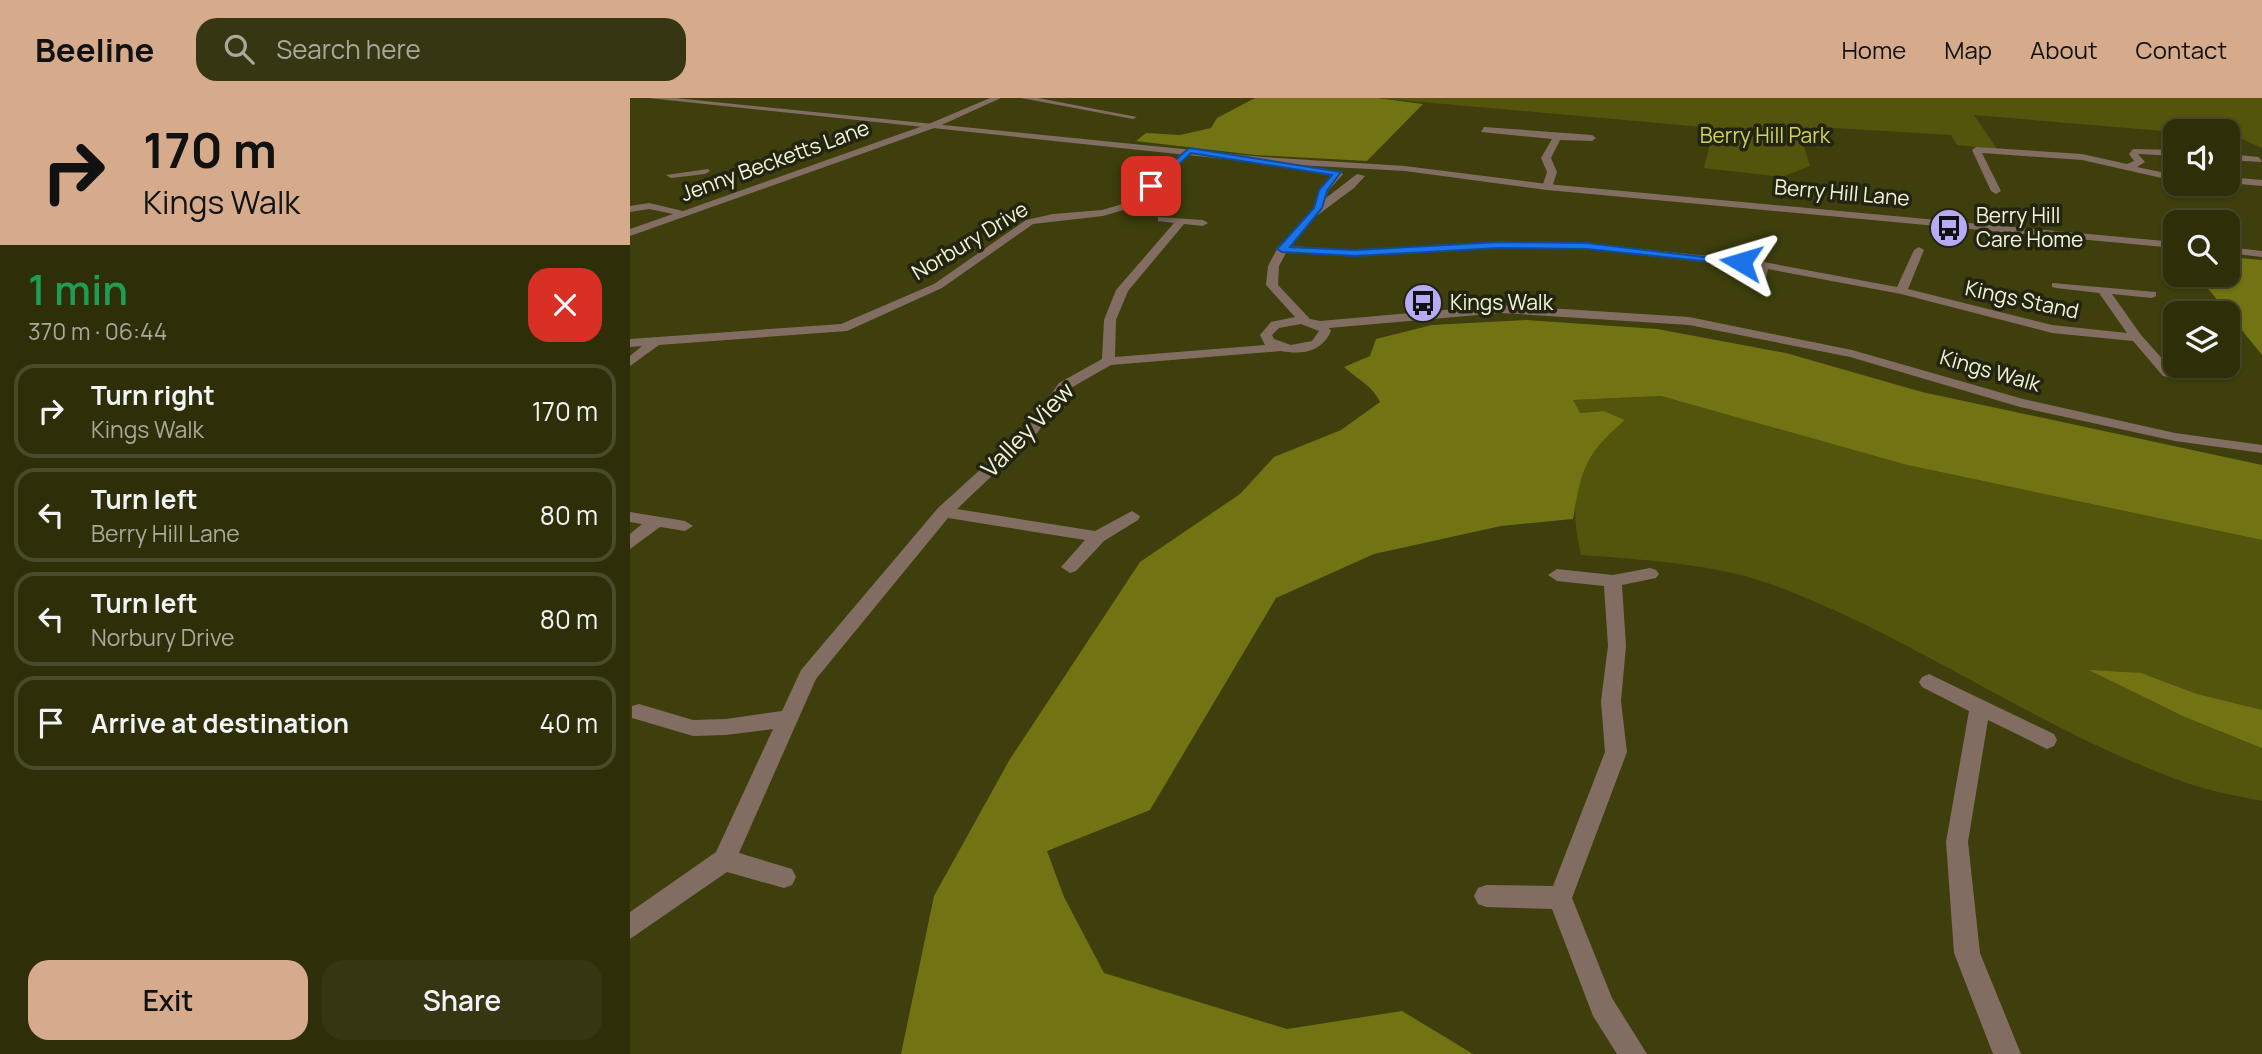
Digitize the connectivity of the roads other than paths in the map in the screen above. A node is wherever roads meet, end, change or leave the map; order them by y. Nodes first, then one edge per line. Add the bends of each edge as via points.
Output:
1 (652, 98) edge
2 (997, 98) edge
3 (1025, 98) edge
4 (1133, 117) dead end
5 (934, 125) junction
6 (1484, 130) dead end
7 (1557, 137) junction
8 (1592, 138) dead end
9 (1189, 150) junction
10 (2163, 152) edge
11 (2240, 159) edge
12 (1263, 160) junction
13 (2259, 160) dead end
14 (2130, 166) junction
15 (705, 171) dead end
16 (1342, 171) junction
17 (1360, 171) junction
18 (2240, 173) edge
19 (671, 175) dead end
20 (2163, 175) edge
21 (2240, 182) edge
22 (2248, 182) junction
23 (2240, 183) edge
24 (2262, 185) edge
25 (1547, 187) junction
26 (1996, 191) dead end
27 (1318, 208) junction
28 (630, 209) edge
29 (685, 214) junction
30 (1162, 219) dead end
31 (1181, 221) junction
32 (1202, 223) dead end
33 (630, 233) edge
34 (2163, 244) edge
35 (1282, 249) junction
36 (1919, 250) dead end
37 (2240, 251) edge
38 (2262, 254) edge
39 (1764, 265) junction
40 (2056, 285) dead end
41 (1758, 287) dead end
42 (2103, 289) junction
43 (1900, 291) junction
44 (1277, 293) junction
45 (2152, 294) dead end
46 (1305, 320) junction
47 (1270, 330) junction
48 (1322, 330) junction
49 (2137, 338) junction
50 (630, 343) edge
51 (653, 344) junction
52 (1282, 347) junction
53 (1203, 351) junction
54 (1108, 361) junction
55 (630, 362) edge
56 (2163, 367) edge
57 (2262, 449) edge
58 (944, 512) junction
59 (1132, 516) dead end
60 (630, 517) edge
61 (657, 521) junction
62 (685, 526) dead end
63 (1098, 537) junction
64 (630, 543) edge
65 (1070, 566) dead end
66 (1650, 574) dead end
67 (1557, 575) dead end
68 (1613, 581) junction
69 (1929, 682) dead end
70 (1980, 707) junction
71 (639, 712) dead end
72 (789, 718) junction
73 (2047, 740) dead end
74 (724, 860) junction
75 (784, 877) dead end
76 (1486, 896) dead end
77 (1560, 898) junction
78 (630, 927) edge
79 (1633, 1054) edge
80 (2007, 1054) edge

1 - 5 street, Berry Hill Lane
2 - 5 street, Jenny Becketts Lane
3 - 4 street
5 - 9 street, Berry Hill Lane
5 - 29 street, Jenny Becketts Lane
6 - 7 street
7 - 8 street
7 - 25 street via 1546,159 1552,172
9 - 12 street, Berry Hill Lane
9 - 51 street, Norbury Drive via 1133,204 1103,213 1030,222 938,286 843,328
10 - 14 street via 2136,151 2133,154 2140,162
11 - 13 street
12 - 16 street, Berry Hill Lane
12 - 17 street, Berry Hill Lane
14 - 20 street
14 - 26 street via 2082,157 1976,150
15 - 19 street
16 - 17 street, Berry Hill Lane
16 - 27 street via 1323,190
17 - 25 street, Berry Hill Lane via 1483,187
17 - 27 street via 1346,193
18 - 22 street
21 - 22 street
22 - 24 street
23 - 24 street
25 - 34 street, Berry Hill Lane
27 - 35 street
28 - 29 street via 649,206
29 - 33 street, Jenny Becketts Lane
30 - 31 street
31 - 32 street
31 - 54 street via 1122,290 1110,320
35 - 39 street, Kings Stand via 1355,253 1588,241
35 - 44 street via 1271,268 1270,282
36 - 43 street
37 - 38 street
39 - 41 street
39 - 43 street, Kings Stand
40 - 42 street, Kings Stand
42 - 45 street, Kings Stand
42 - 49 street, Kings Stand
43 - 49 street, Kings Stand via 2052,329
44 - 46 street
44 - 47 street
46 - 47 street, Valley View
46 - 48 street
47 - 52 street via 1268,341
47 - 53 street, Valley View
48 - 52 street, Kings Walk via 1314,345
48 - 57 street, Kings Walk via 1502,309 1689,320 1852,354 2020,403 2175,438
49 - 56 street, Kings Stand
50 - 51 street, Norbury Drive
51 - 55 street
52 - 53 street, Valley View
53 - 54 street, Valley View
54 - 58 street, Valley View via 1064,386 1032,430
58 - 63 street, Valley View
58 - 72 street, Valley View via 808,674
59 - 63 street
60 - 61 street
61 - 62 street
61 - 64 street
63 - 65 street
66 - 68 street
67 - 68 street
68 - 77 street via 1615,752
69 - 70 street
70 - 73 street
70 - 80 street via 1956,842 1967,953
71 - 72 street via 693,728
72 - 74 street, Valley View
74 - 75 street
74 - 78 street, Valley View
76 - 77 street
77 - 79 street via 1602,1007

